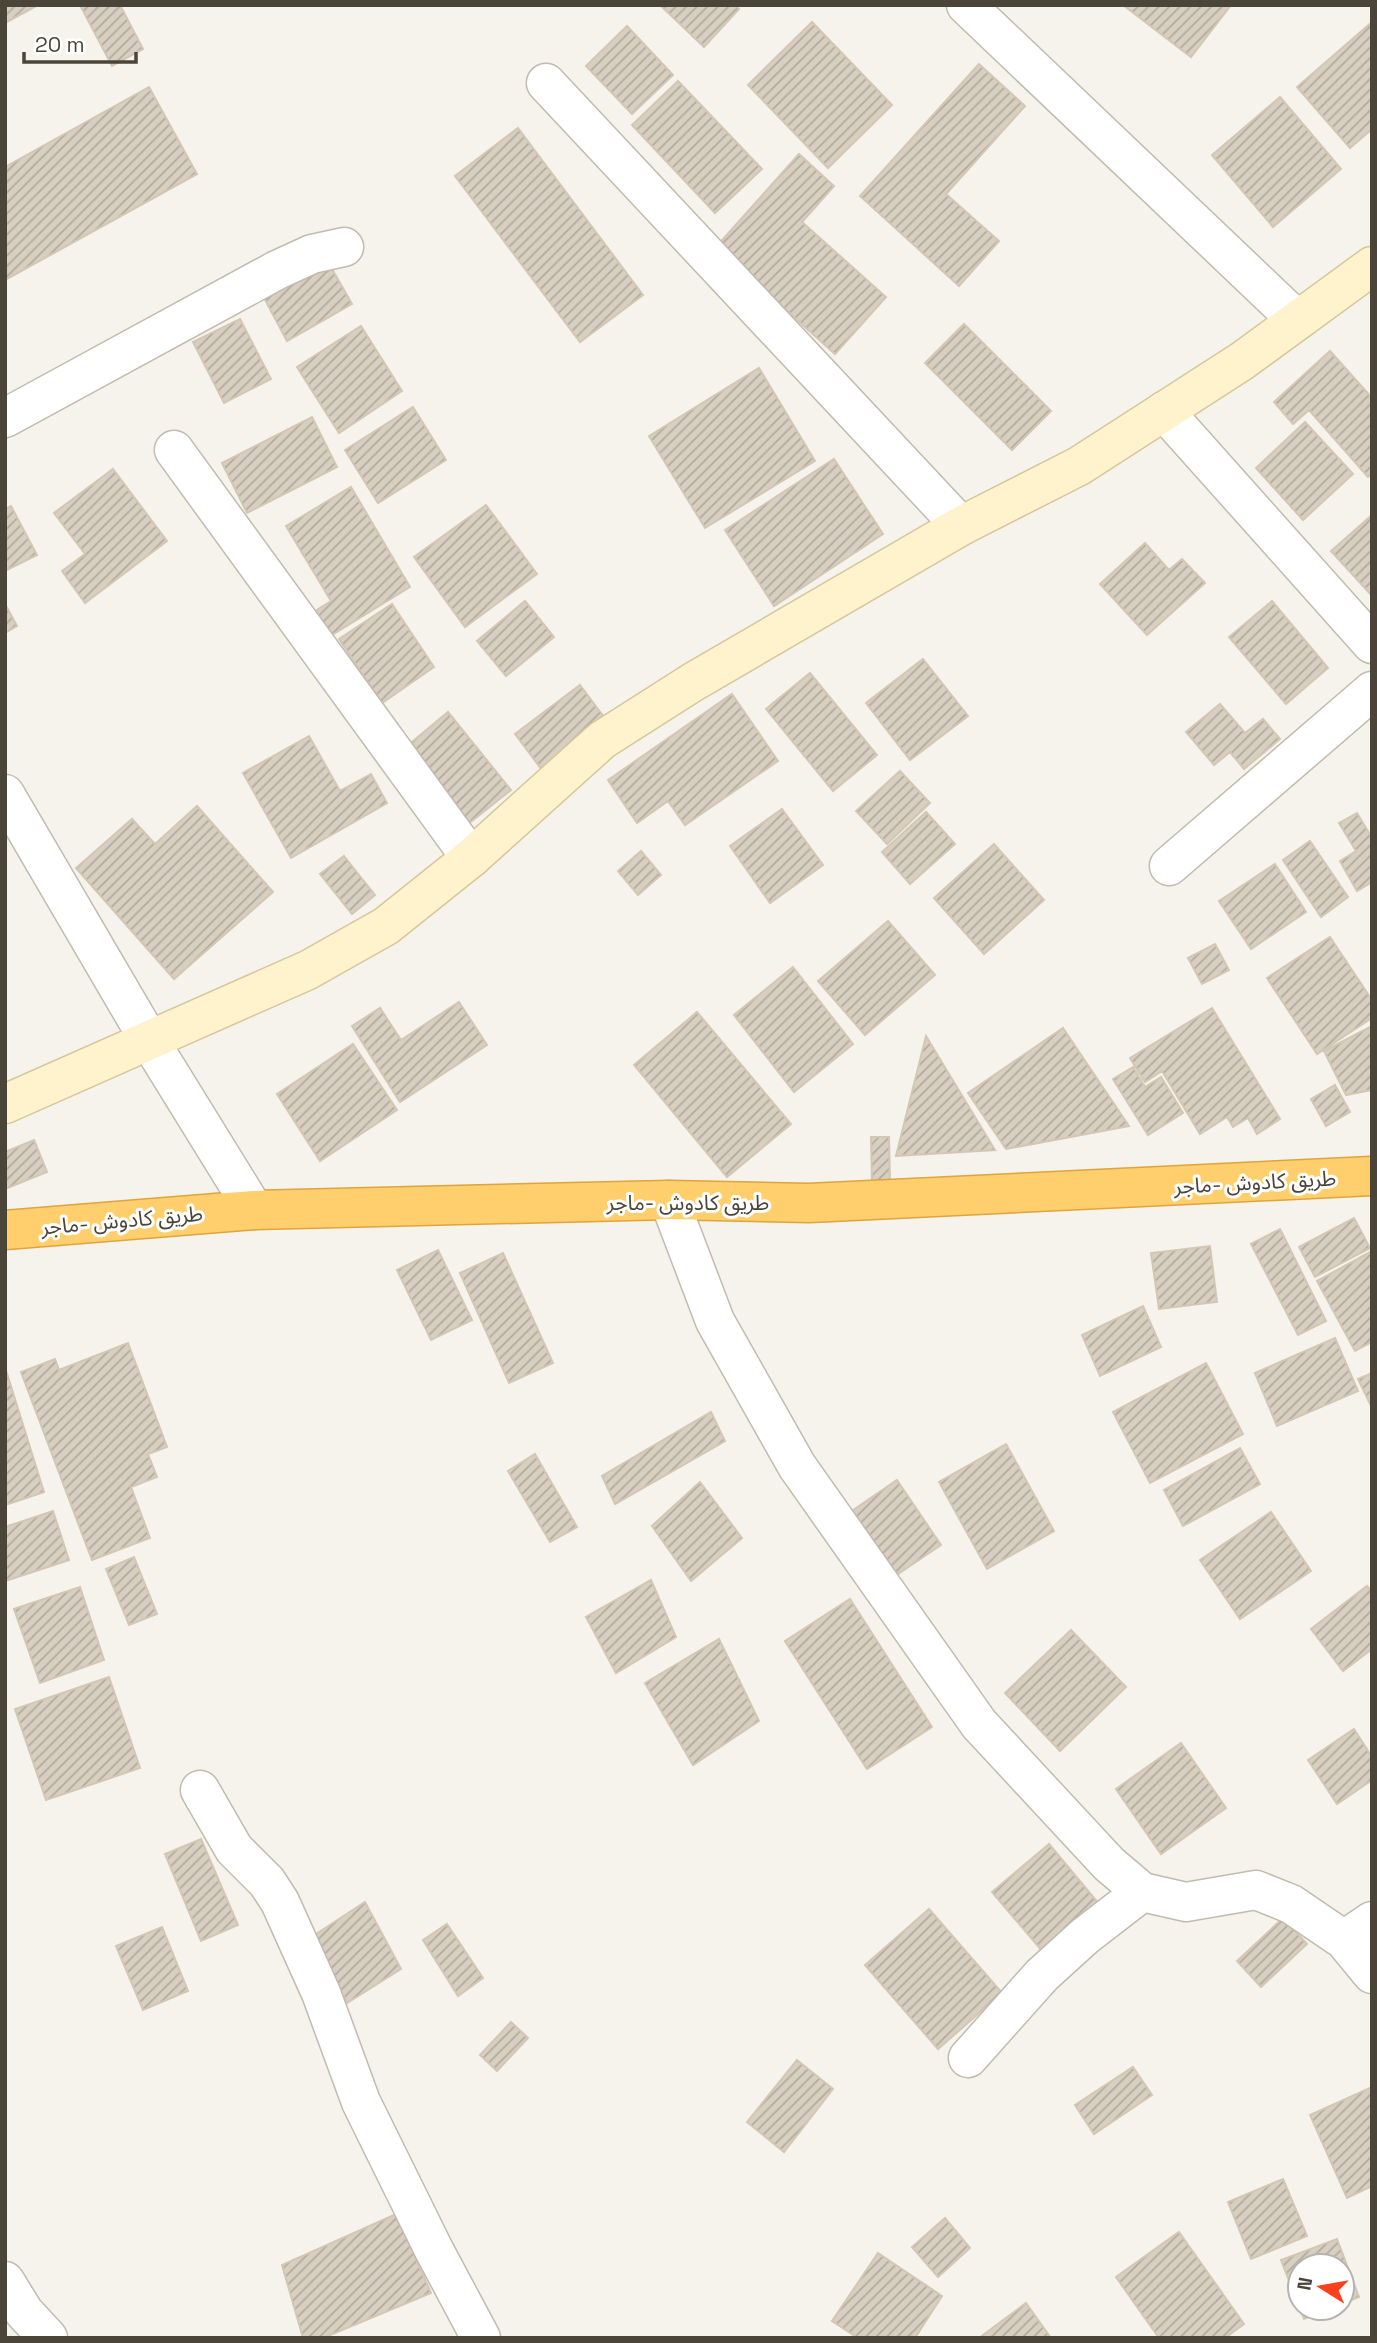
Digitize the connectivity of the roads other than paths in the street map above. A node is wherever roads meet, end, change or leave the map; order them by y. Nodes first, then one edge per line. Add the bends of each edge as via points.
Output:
1 (966, 5) edge
2 (546, 83) dead end
3 (344, 247) dead end
4 (1372, 266) edge
5 (1297, 320) junction
6 (1164, 411) junction
7 (5, 418) edge
8 (174, 450) dead end
9 (961, 526) junction
10 (1372, 644) edge
11 (1372, 691) edge
12 (5, 794) edge
13 (471, 858) junction
14 (1168, 866) dead end
15 (149, 1040) junction
16 (5, 1104) edge
17 (1372, 1176) edge
18 (668, 1200) junction
19 (254, 1210) junction
20 (5, 1230) edge
21 (200, 1790) dead end
22 (1142, 1892) junction
23 (1358, 1931) edge
24 (1372, 1974) edge
25 (968, 2058) dead end
26 (5, 2281) edge
27 (48, 2338) edge
28 (481, 2338) edge

1 - 5 street
2 - 9 street
3 - 7 street via 312,254 277,270
4 - 5 street
5 - 6 street
6 - 9 street via 1079,466
6 - 10 street
8 - 13 street
9 - 13 street via 602,740
11 - 14 street
12 - 15 street
13 - 15 street via 386,926 330,957
15 - 16 street
15 - 19 street
17 - 18 highway, طريق كادوش -ماجر via 808,1203
18 - 19 highway, طريق كادوش -ماجر
18 - 22 street via 715,1321 797,1466 979,1724 1109,1864
19 - 20 highway, طريق كادوش -ماجر
21 - 28 street via 234,1849 280,1902 321,1993 361,2102
22 - 23 street via 1186,1902 1256,1890
22 - 25 street via 1042,1975
23 - 24 street
26 - 27 street via 24,2312

